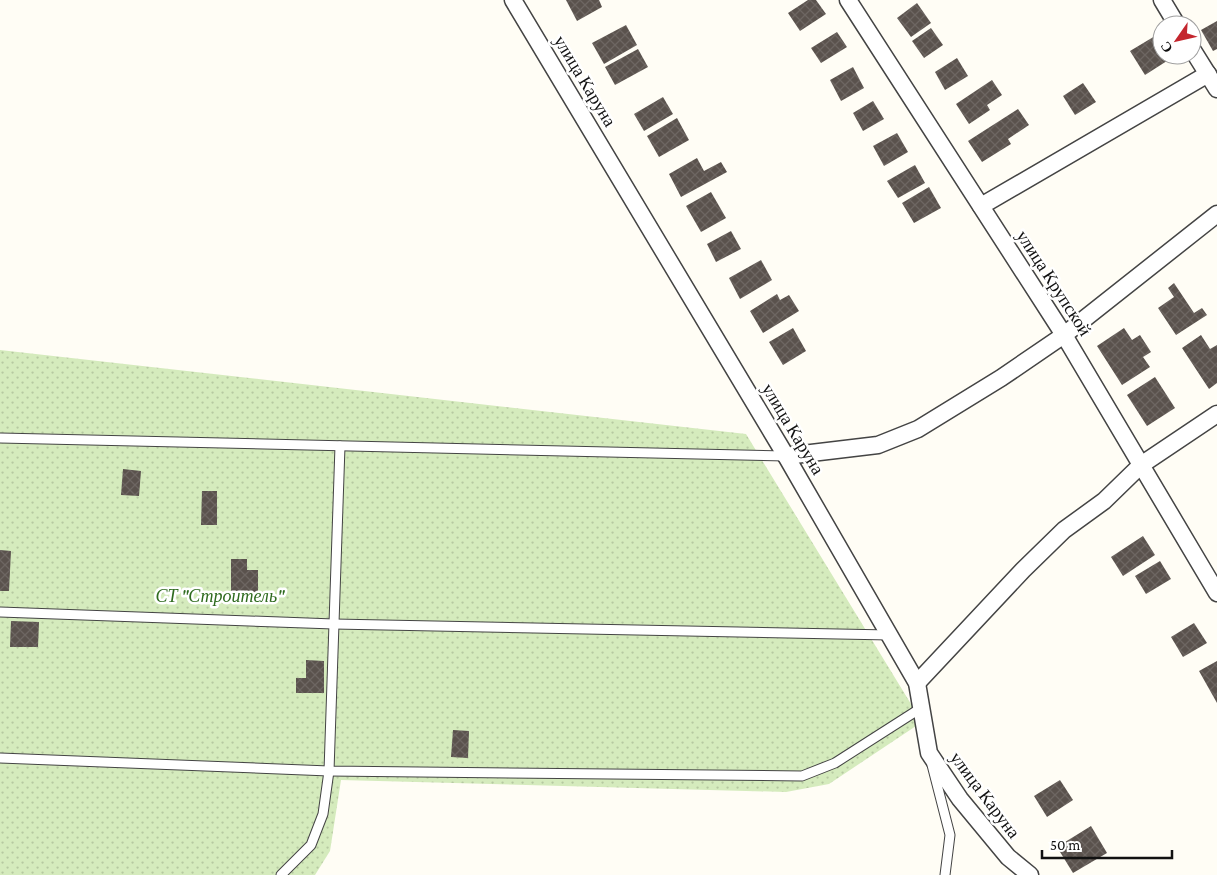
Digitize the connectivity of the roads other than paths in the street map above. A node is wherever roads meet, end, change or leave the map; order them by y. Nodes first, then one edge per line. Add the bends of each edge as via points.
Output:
1 (513, 0) edge
2 (848, 0) edge
3 (1162, 0) edge
4 (1171, 15) edge
5 (1202, 65) edge
6 (1208, 74) junction
7 (1217, 89) edge
8 (981, 206) junction
9 (1217, 214) edge
10 (1064, 335) junction
11 (1217, 414) edge
12 (0, 438) edge
13 (340, 446) junction
14 (786, 456) junction
15 (1141, 465) junction
16 (1217, 593) edge
17 (0, 612) edge
18 (334, 624) junction
19 (890, 635) junction
20 (917, 683) junction
21 (921, 708) junction
22 (929, 753) junction
23 (0, 758) edge
24 (329, 771) junction
25 (281, 875) edge
26 (945, 875) edge
27 (1030, 875) edge

1 - 14 street, улица Каруна
2 - 8 street, улица Крупской
3 - 4 street
5 - 6 street
6 - 7 street
6 - 8 street
8 - 10 street, улица Крупской
9 - 10 street
10 - 14 street via 918,429 878,445
10 - 15 street, улица Крупской
11 - 15 street
12 - 13 lane
13 - 14 lane
13 - 18 lane
14 - 19 street, улица Каруна
15 - 16 street, улица Крупской
15 - 20 street via 1023,570
17 - 18 lane
18 - 19 lane
18 - 24 lane
19 - 20 street, улица Каруна
20 - 21 street, улица Каруна
21 - 22 street, улица Каруна
21 - 24 lane via 836,763 802,776
22 - 26 lane via 950,835
22 - 27 street, улица Каруна via 960,799 1002,850
23 - 24 lane
24 - 25 lane via 323,814 310,845

